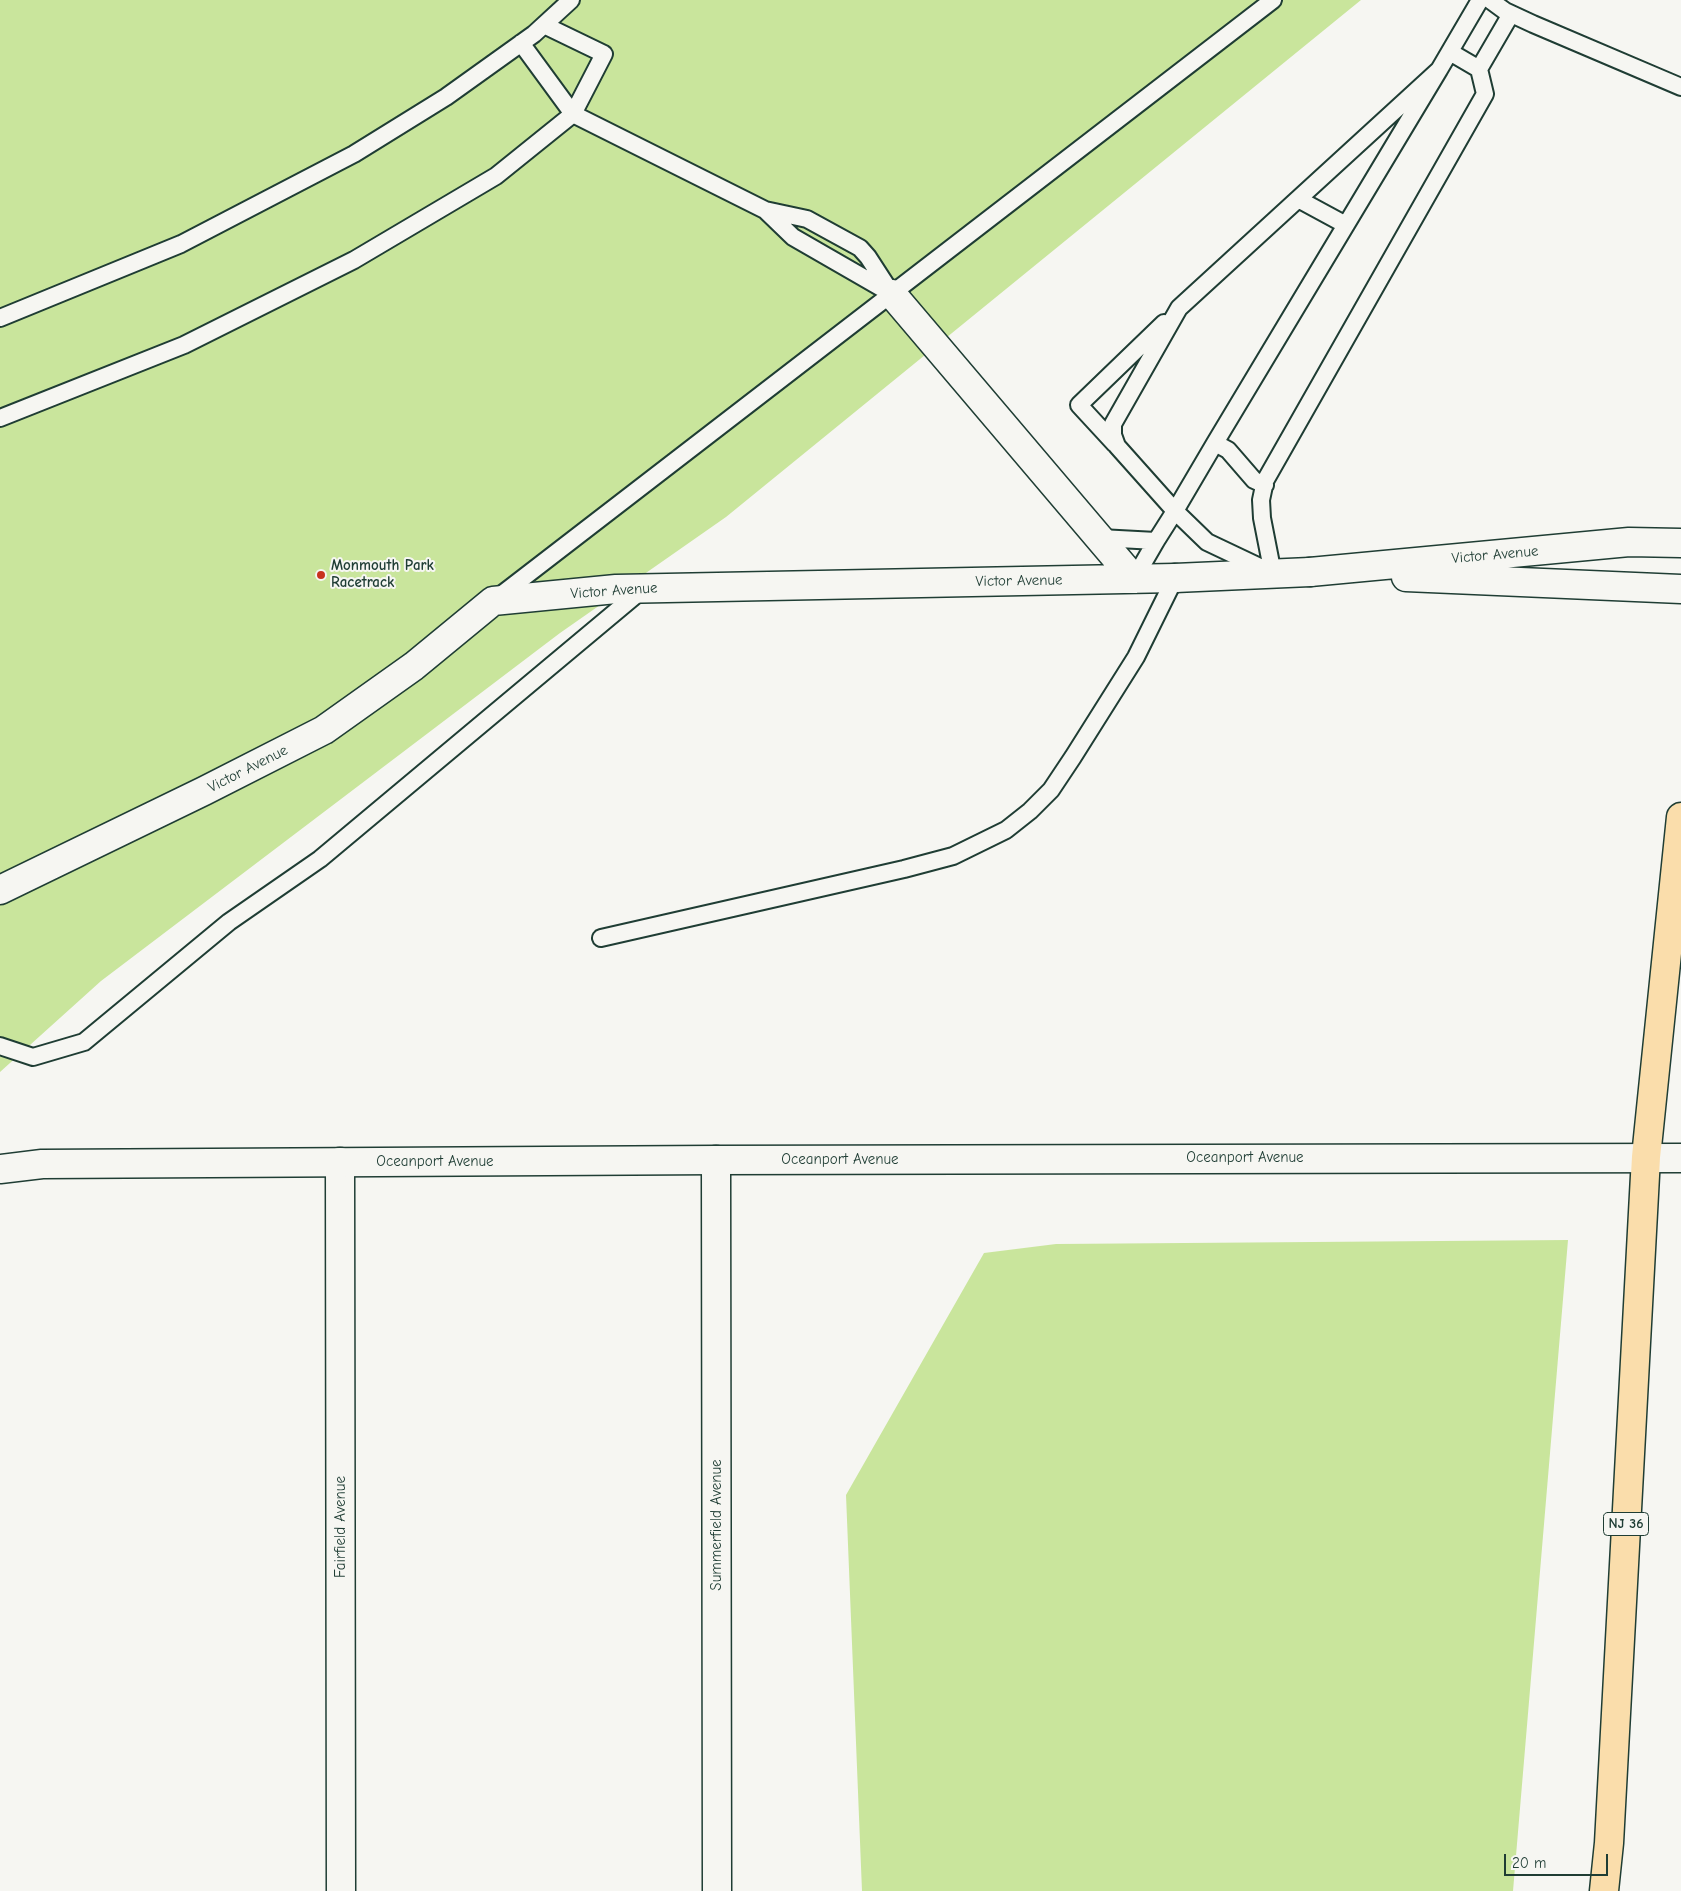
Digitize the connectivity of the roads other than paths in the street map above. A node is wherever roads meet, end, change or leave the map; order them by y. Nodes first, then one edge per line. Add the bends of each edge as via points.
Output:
1 (571, 0) edge
2 (1273, 0) edge
3 (1480, 0) edge
4 (1490, 0) edge
5 (1512, 14) junction
6 (544, 24) junction
7 (520, 43) junction
8 (1450, 52) junction
9 (1479, 69) junction
10 (1439, 70) junction
11 (1681, 87) edge
12 (573, 114) junction
13 (1298, 200) junction
14 (786, 221) junction
15 (1346, 225) junction
16 (892, 294) junction
17 (1179, 308) junction
18 (0, 318) edge
19 (0, 418) edge
20 (1215, 443) junction
21 (1117, 446) junction
22 (1265, 485) junction
23 (1174, 511) junction
24 (1100, 538) junction
25 (1156, 541) junction
26 (1681, 543) edge
27 (1310, 572) junction
28 (1273, 574) junction
29 (1175, 578) junction
30 (1134, 579) junction
31 (643, 588) junction
32 (1681, 590) edge
33 (493, 602) junction
34 (1681, 817) edge
35 (0, 890) edge
36 (601, 938) dead end
37 (0, 1046) edge
38 (1646, 1157) junction
39 (1681, 1158) edge
40 (716, 1160) junction
41 (340, 1162) junction
42 (0, 1169) edge
43 (341, 1891) edge
44 (717, 1891) edge
45 (1604, 1891) edge

1 - 6 lane
2 - 16 lane
3 - 8 lane
4 - 5 lane
5 - 9 lane
5 - 11 lane
6 - 7 lane
6 - 12 lane via 604,54
7 - 12 lane
7 - 18 lane via 446,97 312,178 181,244
8 - 9 lane
8 - 10 lane
9 - 22 lane via 1485,94
10 - 13 lane
10 - 15 lane
12 - 14 lane
12 - 19 lane via 496,176 354,260 184,345
13 - 15 lane
13 - 17 lane
14 - 16 lane via 793,236
14 - 16 lane via 807,220 860,248
15 - 20 lane
16 - 24 street
16 - 33 lane
17 - 21 lane via 1118,412 1113,424
17 - 21 lane via 1079,405
20 - 22 lane via 1228,450 1254,480
20 - 23 lane
21 - 23 lane
22 - 28 lane via 1261,500 1262,518
23 - 25 lane
23 - 28 lane via 1207,542
24 - 25 lane
24 - 30 street
25 - 30 lane
26 - 27 street, Victor Avenue via 1629,542
27 - 28 street, Victor Avenue
27 - 32 street, Victor Avenue
28 - 29 street, Victor Avenue
29 - 30 street, Victor Avenue
29 - 36 lane via 1136,657 1051,790 1006,830 953,856
30 - 31 street, Victor Avenue
31 - 33 street, Victor Avenue
31 - 37 lane via 320,859 228,922 84,1042 33,1057
33 - 35 street, Victor Avenue via 414,666 324,730
34 - 38 highway, NJ 36
38 - 39 street, Oceanport Avenue
38 - 40 street, Oceanport Avenue
38 - 45 highway, NJ 36
40 - 41 street, Oceanport Avenue
40 - 44 street, Summerfield Avenue
41 - 42 street, Oceanport Avenue via 42,1164
41 - 43 street, Fairfield Avenue

